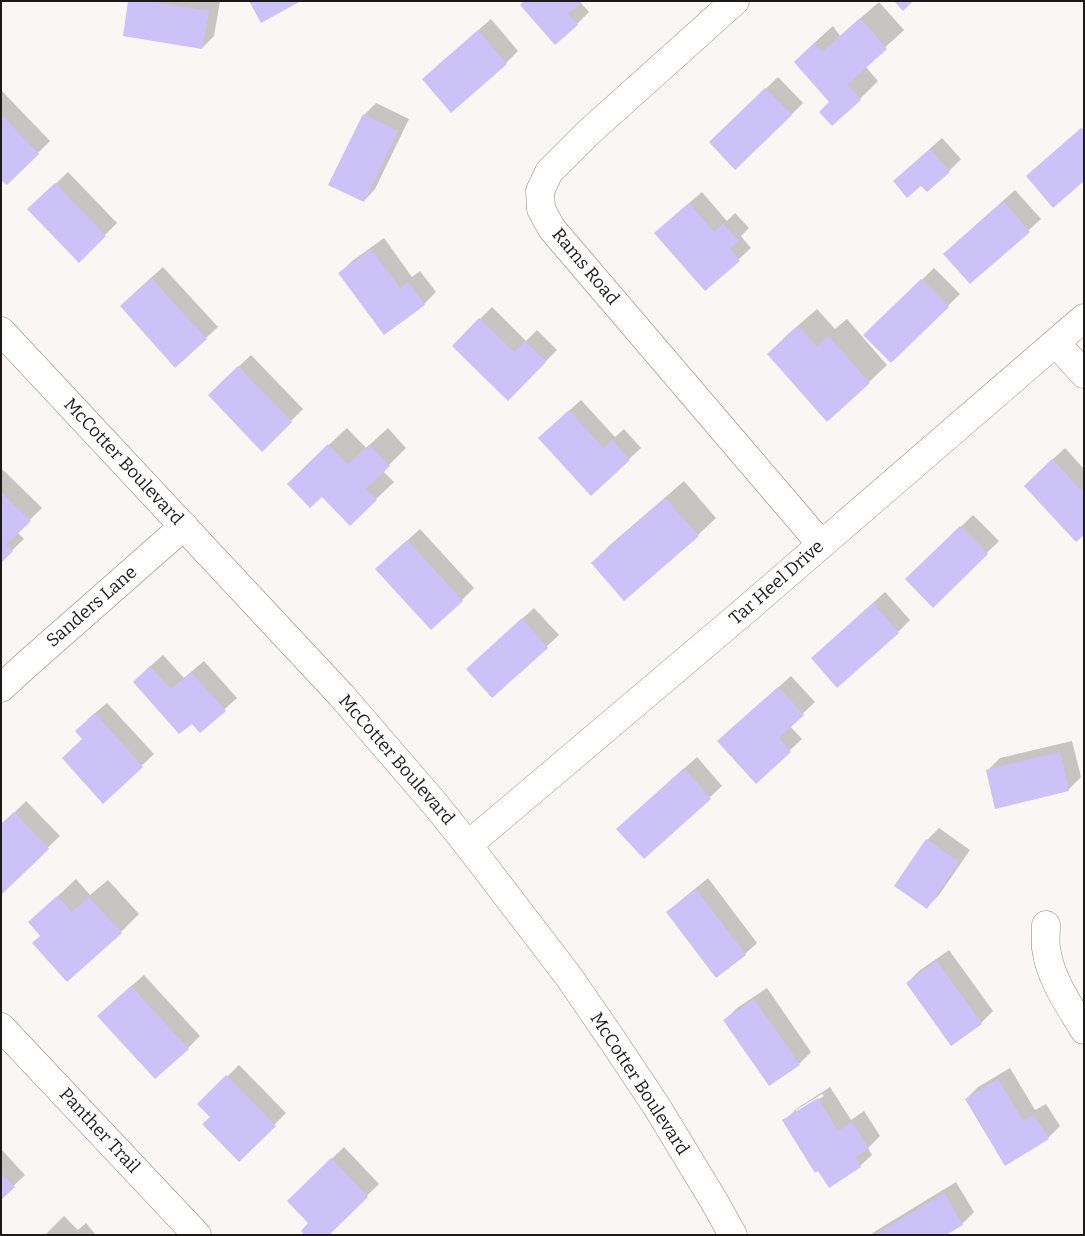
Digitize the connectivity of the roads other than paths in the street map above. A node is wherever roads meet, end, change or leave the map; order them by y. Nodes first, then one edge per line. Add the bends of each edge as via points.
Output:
1 (735, 1) edge
2 (1084, 318) edge
3 (1, 332) edge
4 (1056, 343) junction
5 (1084, 374) edge
6 (184, 526) junction
7 (821, 544) junction
8 (1, 688) edge
9 (468, 845) junction
10 (1046, 925) dead end
11 (1, 1027) edge
12 (1084, 1030) edge
13 (196, 1235) edge
14 (734, 1235) edge

1 - 7 street, Rams Road via 549,172 540,191 541,209 552,229
2 - 4 street, Tar Heel Drive
3 - 6 street, McCotter Boulevard
4 - 5 street
4 - 7 street, Tar Heel Drive
6 - 8 street, Sanders Lane
6 - 9 street, McCotter Boulevard via 341,696
7 - 9 street, Tar Heel Drive
9 - 14 street, McCotter Boulevard via 569,977 613,1041
10 - 12 street via 1046,948 1051,967
11 - 13 street, Panther Trail

